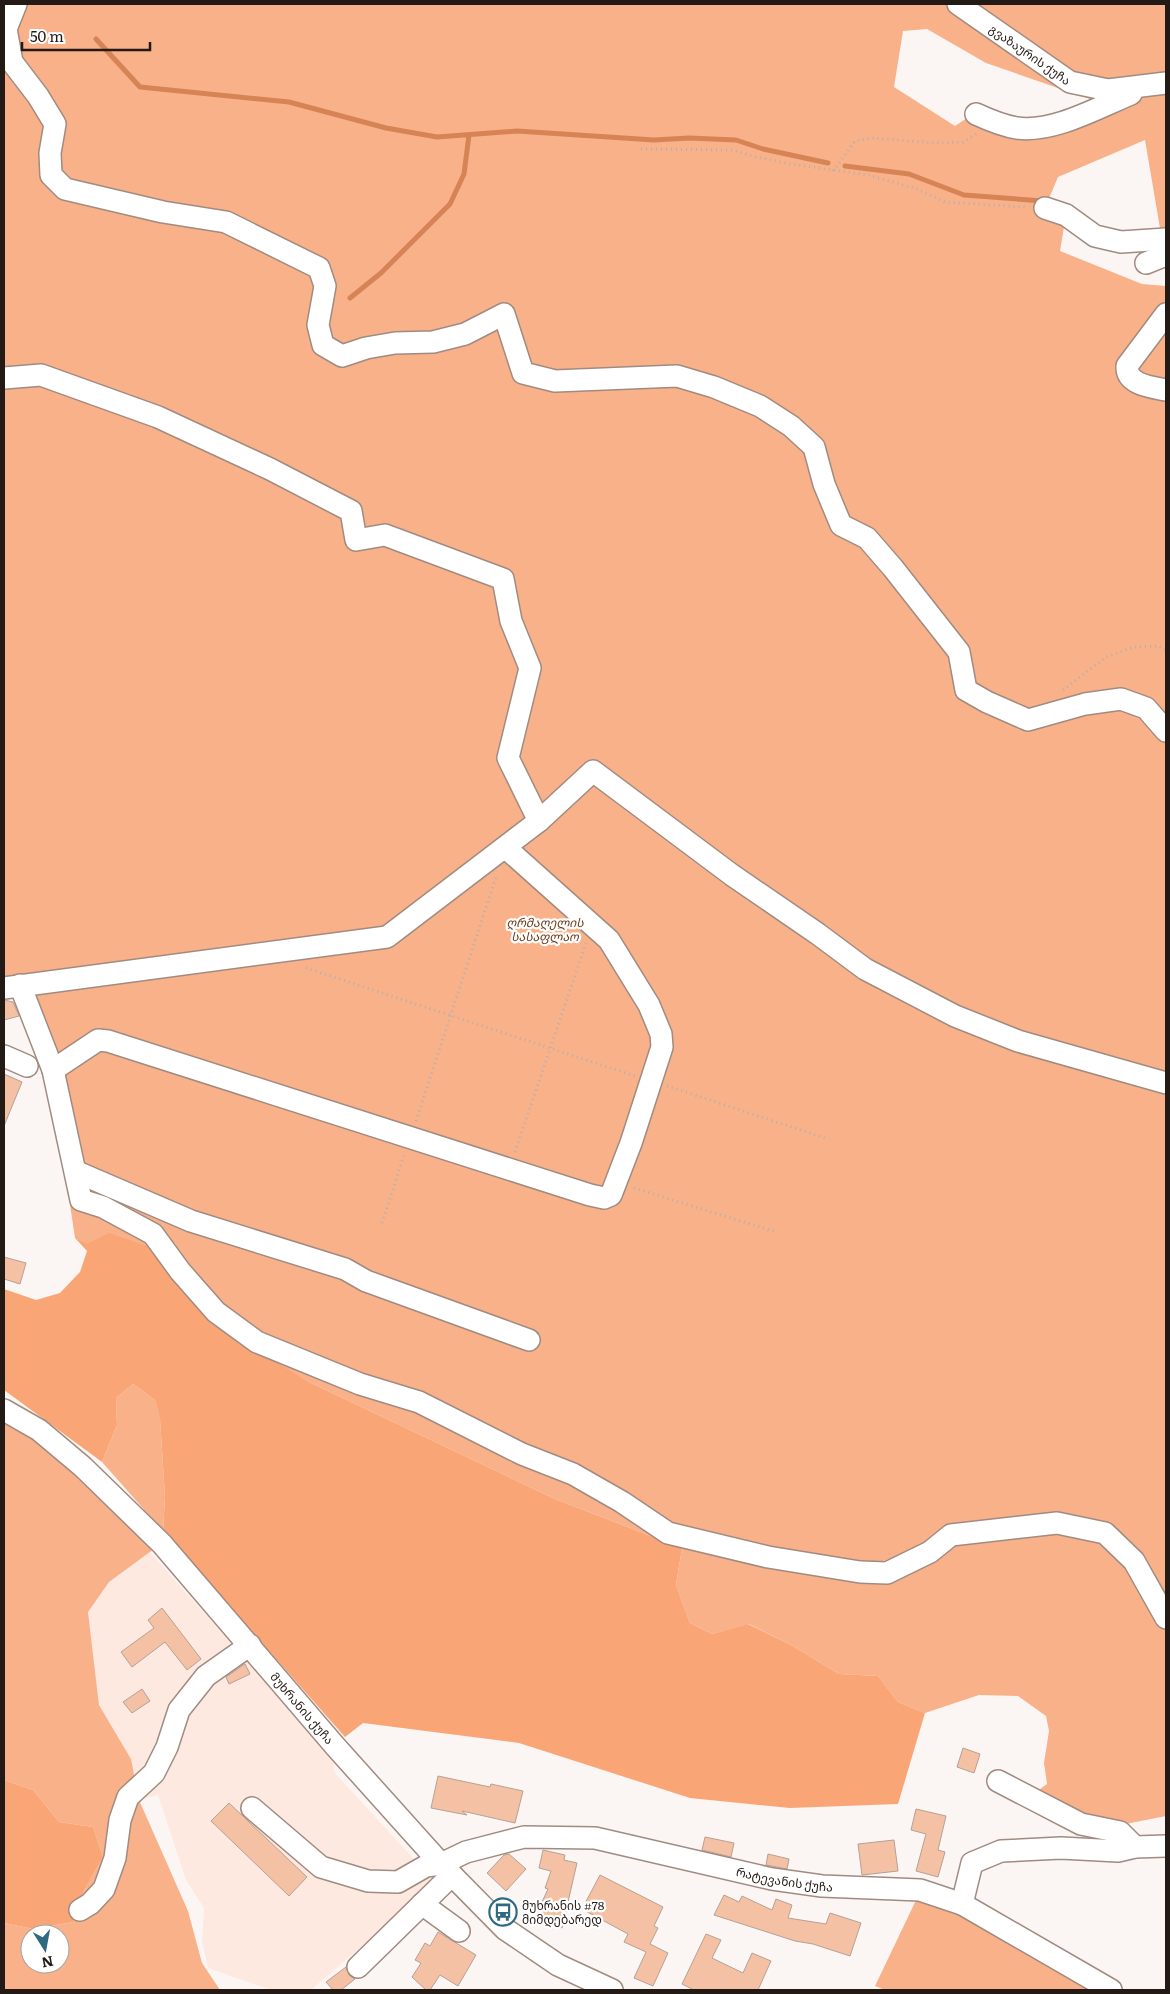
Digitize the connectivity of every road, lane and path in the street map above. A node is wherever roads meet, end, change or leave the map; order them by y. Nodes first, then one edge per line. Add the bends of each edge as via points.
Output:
1 (16, 4) edge
2 (958, 4) edge
3 (1160, 84) edge
4 (976, 114) dead end
5 (996, 123) junction
6 (641, 149) dead end
7 (833, 171) junction
8 (1045, 208) joint
9 (1166, 239) edge
10 (1166, 255) edge
11 (1146, 263) dead end
12 (1166, 314) edge
13 (4, 378) edge
14 (1166, 390) edge
15 (1166, 650) edge
16 (1057, 694) dead end
17 (1166, 731) edge
18 (540, 821) junction
19 (506, 848) junction
20 (496, 876) dead end
21 (592, 926) junction
22 (301, 966) dead end
23 (12, 986) edge
24 (450, 1015) junction
25 (550, 1048) junction
26 (4, 1056) edge
27 (27, 1066) dead end
28 (53, 1070) junction
29 (651, 1081) junction
30 (1166, 1084) edge
31 (410, 1138) junction
32 (826, 1138) dead end
33 (509, 1169) junction
34 (76, 1172) junction
35 (617, 1183) junction
36 (382, 1224) dead end
37 (776, 1232) dead end
38 (528, 1340) dead end
39 (4, 1410) edge
40 (1166, 1618) edge
41 (250, 1646) junction
42 (998, 1781) dead end
43 (252, 1808) dead end
44 (1166, 1846) edge
45 (1135, 1847) junction
46 (446, 1870) junction
47 (422, 1904) junction
48 (962, 1904) junction
49 (80, 1910) dead end
50 (459, 1931) dead end
51 (358, 1966) dead end
52 (603, 1988) edge
53 (1111, 1990) edge

1 - 17 street via 6,29 12,62 55,124 50,175 65,189 163,212 226,222 319,268 325,286 318,325 323,345 342,356 385,345 433,342 465,334 504,314 523,373 555,381 677,376 760,406 791,426 814,447 824,484 841,525 867,538 958,652 966,690 1028,720 1085,704 1121,699 1146,708
2 - 3 street, გვაზაურის ქუჩა via 1070,82 1108,90
3 - 5 street via 1058,124 1016,128
4 - 5 street
5 - 7 path via 963,142 872,138 855,141
6 - 7 path via 732,150
7 - 8 path via 917,189 945,202
8 - 9 street via 1066,215 1095,236 1121,242
10 - 11 street
12 - 14 street via 1127,366 1132,381
13 - 18 street via 41,375 158,417 351,511 356,540 385,535 503,579 511,621 530,668 508,758
15 - 16 path via 1159,646 1134,647 1106,657
18 - 19 street
18 - 30 street via 593,770 864,969 955,1016 1018,1041
19 - 21 street
19 - 23 street via 387,937
20 - 24 path
21 - 25 path
21 - 29 street via 609,940 649,1005 661,1034 662,1048
22 - 24 path
23 - 28 street
24 - 25 path
24 - 31 path
25 - 29 path
25 - 33 path
26 - 27 street
28 - 31 street via 98,1040 108,1041
28 - 34 street
29 - 32 path
29 - 35 street
31 - 33 street
31 - 36 path
33 - 35 street via 604,1198 611,1196
34 - 38 street via 191,1221 345,1269 366,1281
34 - 40 street via 81,1200 103,1207 153,1234 216,1312 257,1342 360,1384 419,1402 522,1454 573,1474 668,1533 768,1557 860,1572 887,1573 930,1552 951,1535 1057,1522 1104,1534 1134,1561
35 - 37 path
39 - 41 street, მუხრანის ქუჩა via 39,1430 83,1467 162,1544
41 - 46 street, მუხრანის ქუჩა via 334,1746
41 - 49 street via 206,1676 179,1710 154,1773 128,1797 120,1820 115,1858 104,1889
42 - 45 street via 1082,1824 1120,1832
43 - 46 street via 322,1867 368,1881 398,1882 426,1866
44 - 45 street
45 - 48 street via 1118,1851 1061,1848 1001,1851 972,1863
46 - 47 street
46 - 48 street, რატევანის ქუჩა via 466,1852 524,1837 595,1838 772,1879 822,1886 920,1890
46 - 52 street, მუხრანის ქუჩა via 505,1929 558,1965
47 - 50 street
47 - 51 street
48 - 53 street, რატევანის ქუჩა

